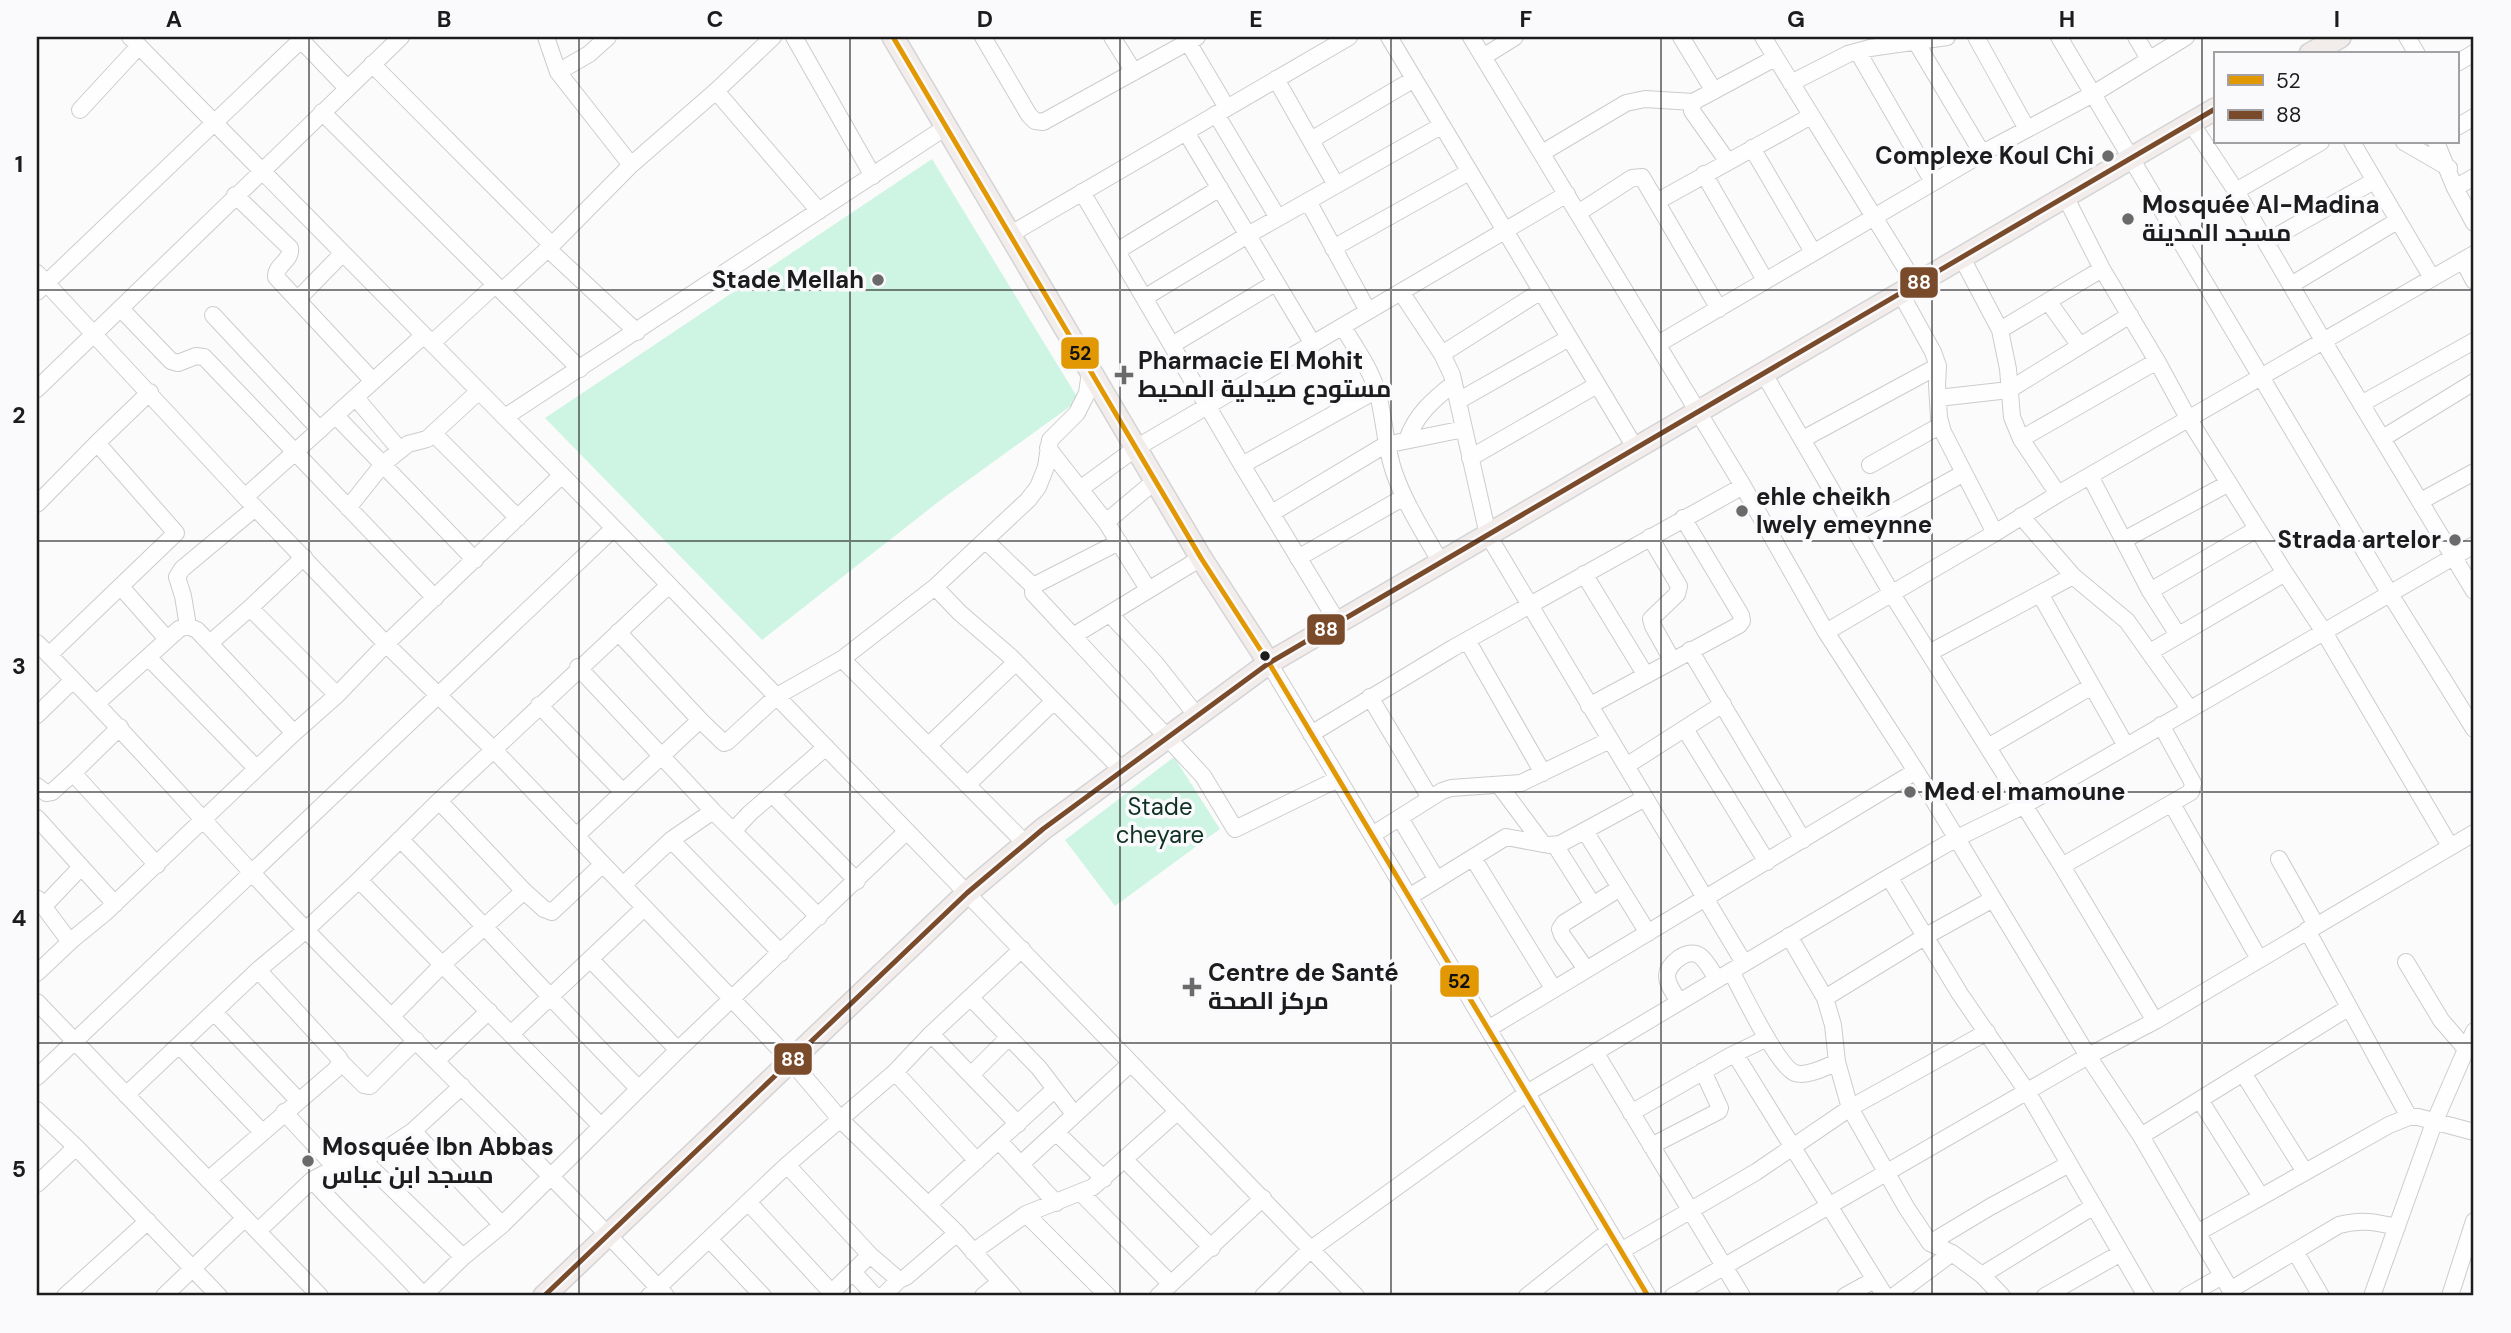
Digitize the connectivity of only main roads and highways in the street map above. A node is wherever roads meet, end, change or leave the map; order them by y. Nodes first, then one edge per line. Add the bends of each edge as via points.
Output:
1 (893, 37) edge
2 (2336, 45) edge
3 (2316, 52) edge
4 (2214, 110) edge
5 (1269, 663) junction
6 (544, 1296) edge

1 - 5 main road via 1201,558
2 - 3 main road
4 - 5 main road
5 - 6 main road via 1025,843 967,893

